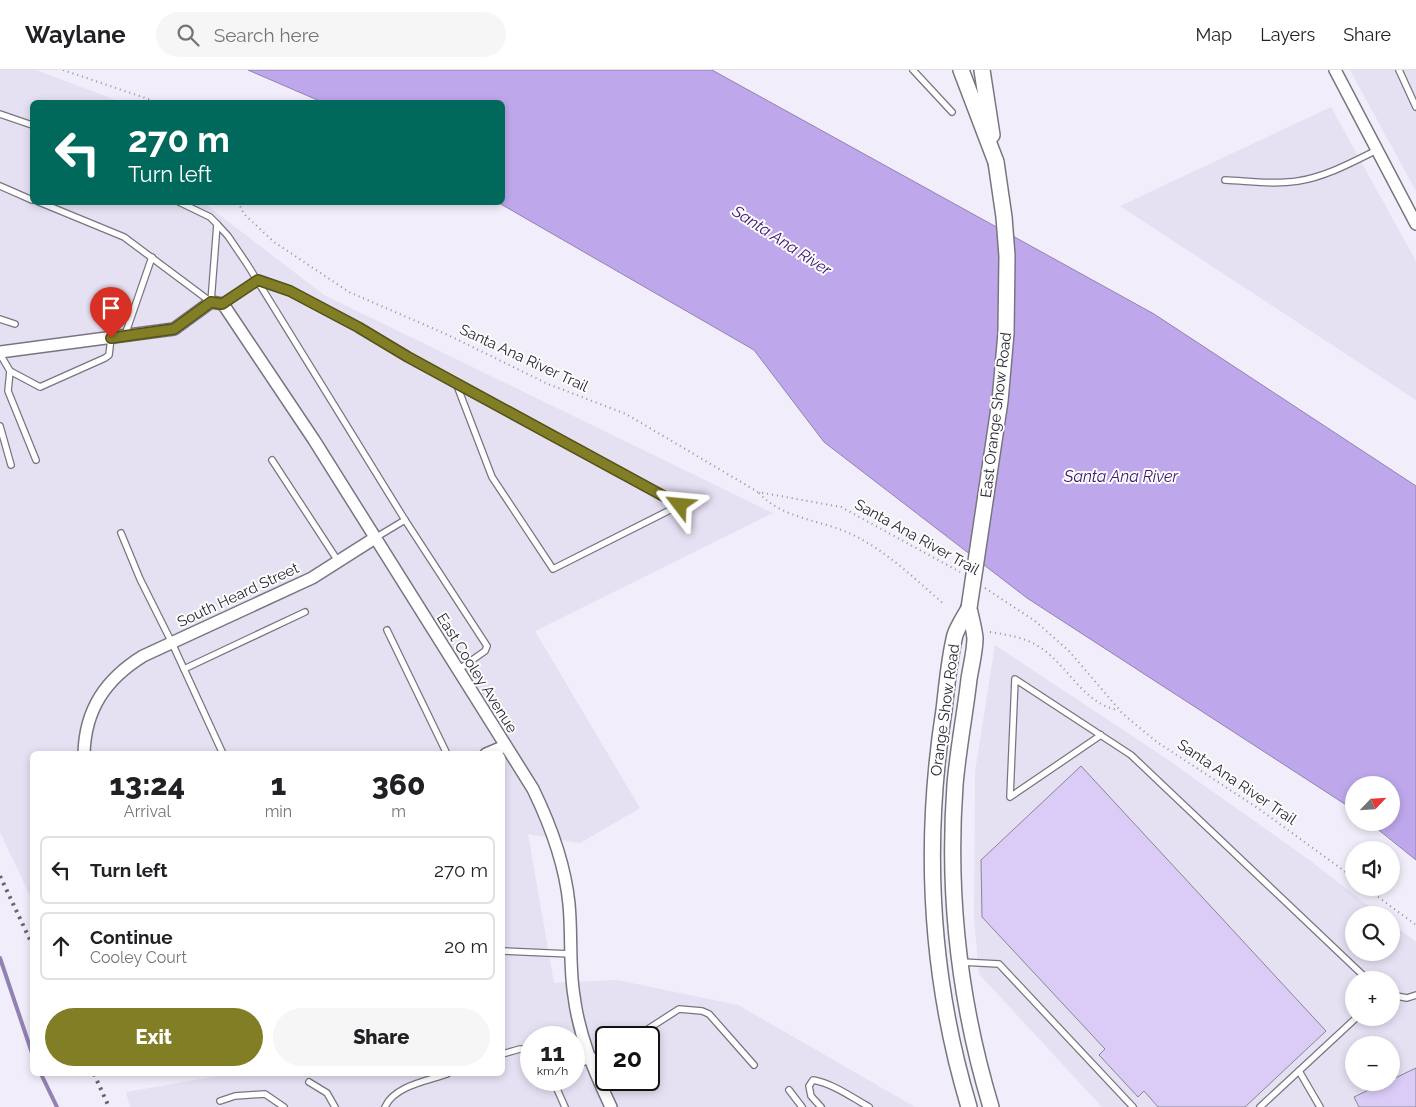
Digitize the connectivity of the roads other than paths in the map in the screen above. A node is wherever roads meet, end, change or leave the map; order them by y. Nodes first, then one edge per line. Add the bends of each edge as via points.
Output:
1 (913, 70) edge
2 (961, 70) edge
3 (982, 70) edge
4 (1335, 70) edge
5 (1399, 70) edge
6 (1416, 107) edge
7 (952, 112) dead end
8 (0, 114) edge
9 (30, 124) edge
10 (1377, 150) junction
11 (996, 162) junction
12 (1225, 180) dead end
13 (0, 186) edge
14 (30, 199) edge
15 (47, 205) edge
16 (185, 205) edge
17 (217, 224) junction
18 (1416, 224) edge
19 (152, 257) junction
20 (258, 280) junction
21 (217, 303) junction
22 (0, 319) edge
23 (15, 324) dead end
24 (125, 336) junction
25 (111, 338) junction
26 (0, 353) edge
27 (10, 372) junction
28 (456, 384) junction
29 (0, 426) edge
30 (36, 460) dead end
31 (272, 460) dead end
32 (11, 465) dead end
33 (405, 520) junction
34 (121, 533) dead end
35 (375, 538) junction
36 (338, 562) junction
37 (969, 608) junction
38 (305, 612) dead end
39 (386, 630) dead end
40 (172, 643) junction
41 (184, 669) junction
42 (458, 670) junction
43 (1101, 735) junction
44 (505, 746) junction
45 (84, 751) edge
46 (222, 751) edge
47 (446, 751) edge
48 (493, 751) edge
49 (932, 807) junction
50 (954, 807) junction
51 (505, 951) edge
52 (571, 954) junction
53 (959, 962) junction
54 (1359, 971) edge
55 (1416, 995) edge
56 (1400, 997) edge
57 (653, 1026) edge
58 (1347, 1026) edge
59 (520, 1049) edge
60 (505, 1053) edge
61 (595, 1057) edge
62 (590, 1060) junction
63 (585, 1062) edge
64 (754, 1064) dead end
65 (1298, 1072) junction
66 (442, 1076) edge
67 (309, 1082) dead end
68 (789, 1090) dead end
69 (558, 1091) edge
70 (220, 1101) dead end
71 (284, 1107) edge
72 (334, 1107) edge
73 (385, 1107) edge
74 (565, 1107) edge
75 (611, 1107) edge
76 (802, 1107) edge
77 (821, 1107) edge
78 (869, 1107) edge
79 (969, 1107) edge
80 (991, 1107) edge
81 (1133, 1107) edge
82 (1260, 1107) edge
83 (1320, 1107) edge

1 - 7 lane
2 - 11 main road, East Orange Show Road
3 - 11 main road, East Orange Show Road
4 - 10 street
5 - 6 lane
8 - 9 lane
10 - 12 lane via 1327,173 1299,181
10 - 18 street
11 - 37 main road, East Orange Show Road, bridge via 1007,256 1006,334 1000,401
13 - 14 lane
15 - 19 lane via 124,237
16 - 17 lane
17 - 20 lane
17 - 21 lane
19 - 21 lane
19 - 24 lane
20 - 21 lane
20 - 28 lane via 290,291
20 - 33 lane
21 - 24 street via 174,329
21 - 35 street, East Cooley Avenue via 314,440
22 - 23 lane
24 - 25 street
25 - 26 street
25 - 27 lane via 109,355 105,358 40,387
26 - 27 lane
27 - 30 lane via 8,391
28 - 28 lane via 628,477 680,505 553,569 492,477
29 - 32 lane
31 - 36 lane
33 - 35 lane
33 - 42 lane via 487,646 485,651
34 - 40 lane
35 - 36 street, South Heard Street
35 - 42 street, East Cooley Avenue
36 - 40 street, South Heard Street via 305,581
37 - 49 main road, Orange Show Road via 956,634 939,738
37 - 50 main road, Orange Show Road via 975,639
38 - 41 lane
39 - 47 lane
40 - 41 lane
40 - 45 street, South Heard Street via 127,666 104,690 91,714
41 - 46 lane
42 - 44 street, East Cooley Avenue
43 - 43 lane via 1015,678 1010,797 1043,774
43 - 54 lane via 1132,755
44 - 48 street
44 - 52 street, East Cooley Avenue via 536,796 559,850 570,906
49 - 50 main road
49 - 79 main road, Orange Show Road via 931,861 941,990
50 - 53 main road, Orange Show Road via 953,889
51 - 52 lane
52 - 62 street, East Cooley Avenue via 579,1026
53 - 80 main road, Orange Show Road via 971,1033
53 - 81 lane via 999,964
55 - 56 lane
57 - 64 lane via 679,1009 702,1011 709,1014
58 - 65 lane
59 - 60 lane
61 - 62 lane
62 - 63 lane
62 - 75 street, East Cooley Avenue
65 - 82 lane
65 - 83 lane
66 - 73 lane via 389,1098
67 - 72 lane via 327,1093
68 - 76 lane
69 - 74 lane
70 - 71 lane via 234,1096 265,1094
77 - 78 lane via 811,1096 809,1086 814,1080 824,1082

